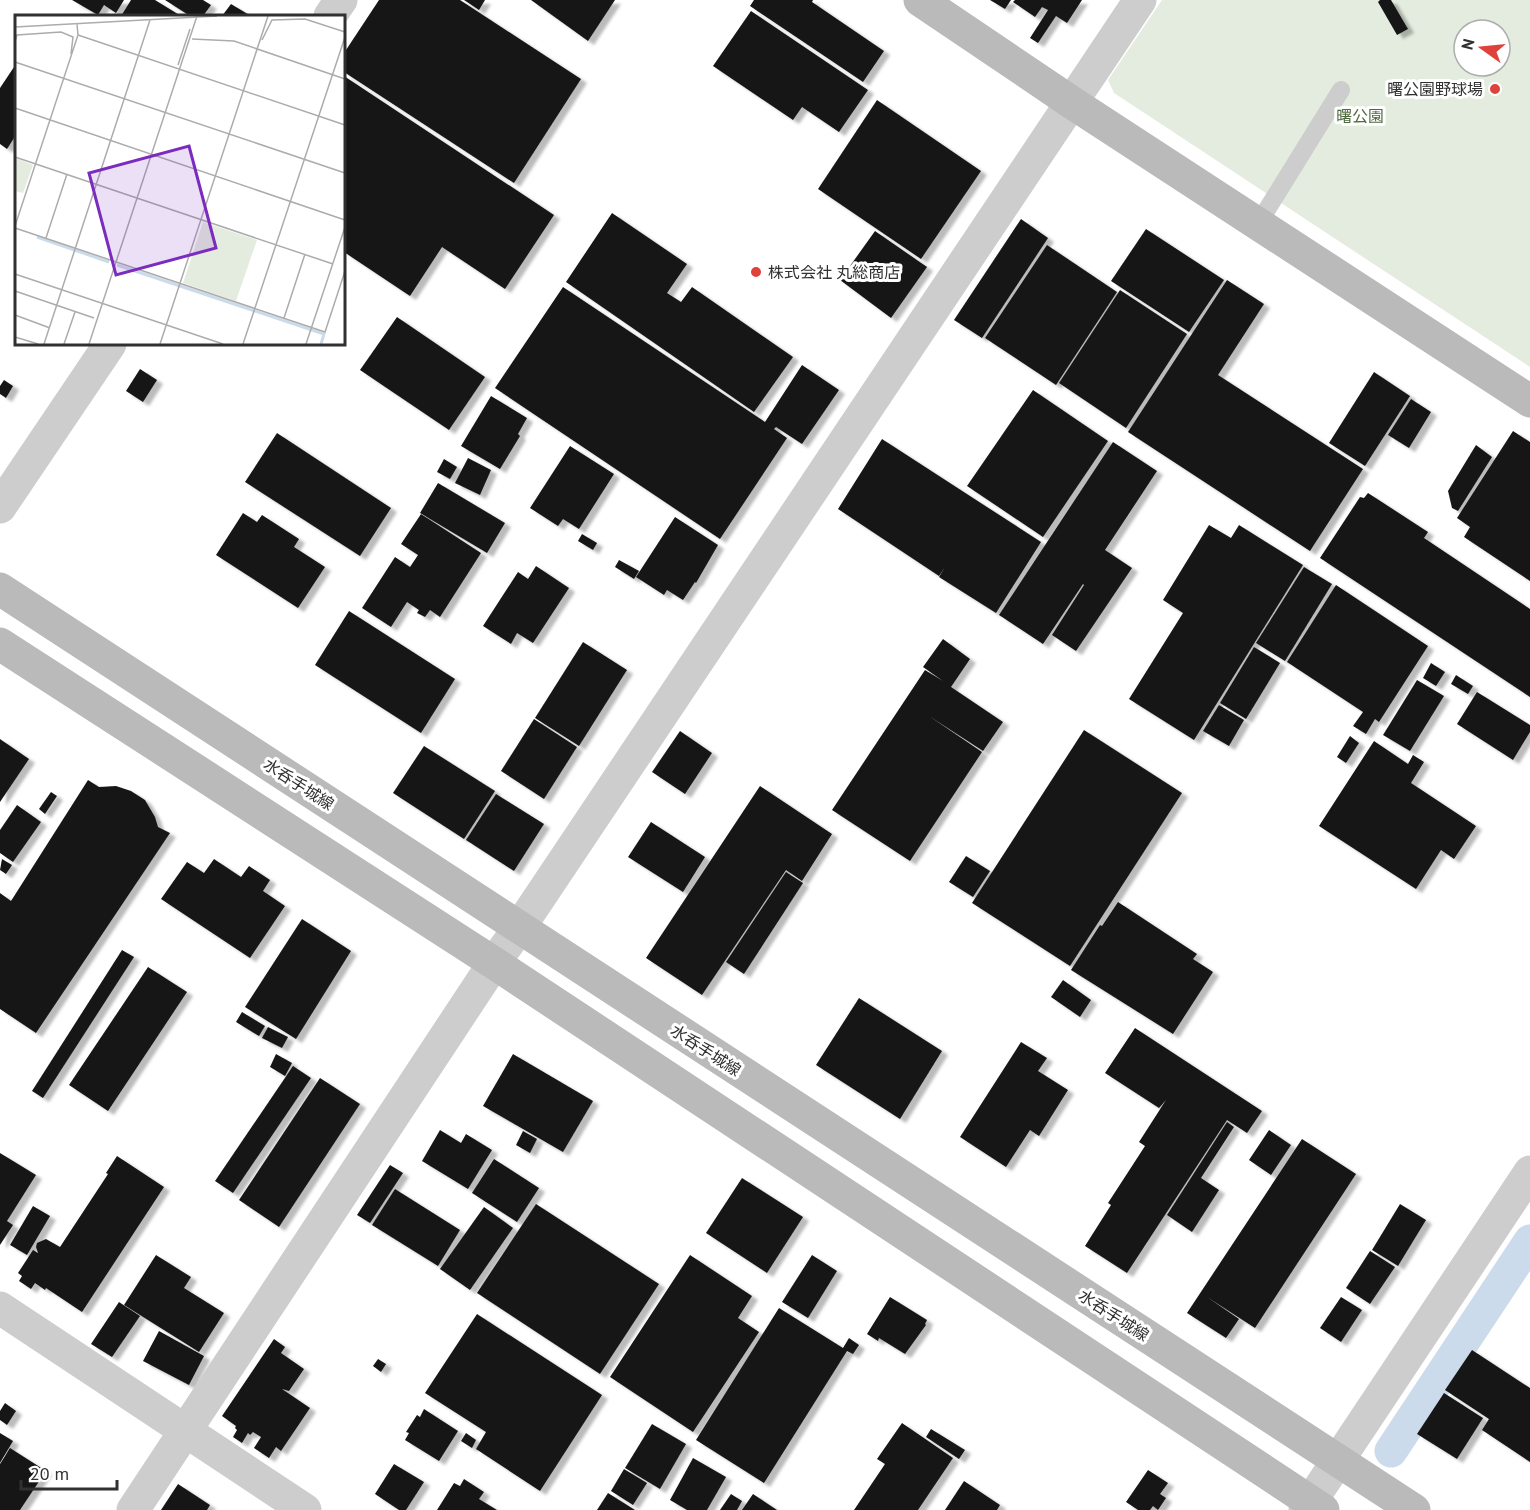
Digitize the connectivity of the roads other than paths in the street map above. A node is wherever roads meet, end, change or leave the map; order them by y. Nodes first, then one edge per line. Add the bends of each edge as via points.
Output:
1 (341, 0) edge
2 (920, 0) edge
3 (1140, 0) edge
4 (331, 15) edge
5 (1341, 90) dead end
6 (1071, 102) junction
7 (1258, 224) junction
8 (109, 345) edge
9 (1530, 401) edge
10 (0, 507) edge
11 (0, 589) edge
12 (0, 644) edge
13 (519, 928) junction
14 (494, 963) junction
15 (1530, 1172) edge
16 (0, 1308) edge
17 (185, 1431) junction
18 (1337, 1460) junction
19 (1313, 1507) edge
20 (133, 1510) edge
21 (305, 1510) edge
22 (1414, 1510) edge

1 - 4 street
2 - 6 main road
3 - 6 street
5 - 7 lane
6 - 7 main road
6 - 13 street
7 - 9 main road
8 - 10 street
11 - 13 main road, 水呑手城線
12 - 14 main road
13 - 14 street
13 - 18 main road, 水呑手城線
14 - 17 street
14 - 19 main road
15 - 18 street
16 - 17 street
17 - 20 street
17 - 21 street
18 - 19 street
18 - 22 main road, 水呑手城線

